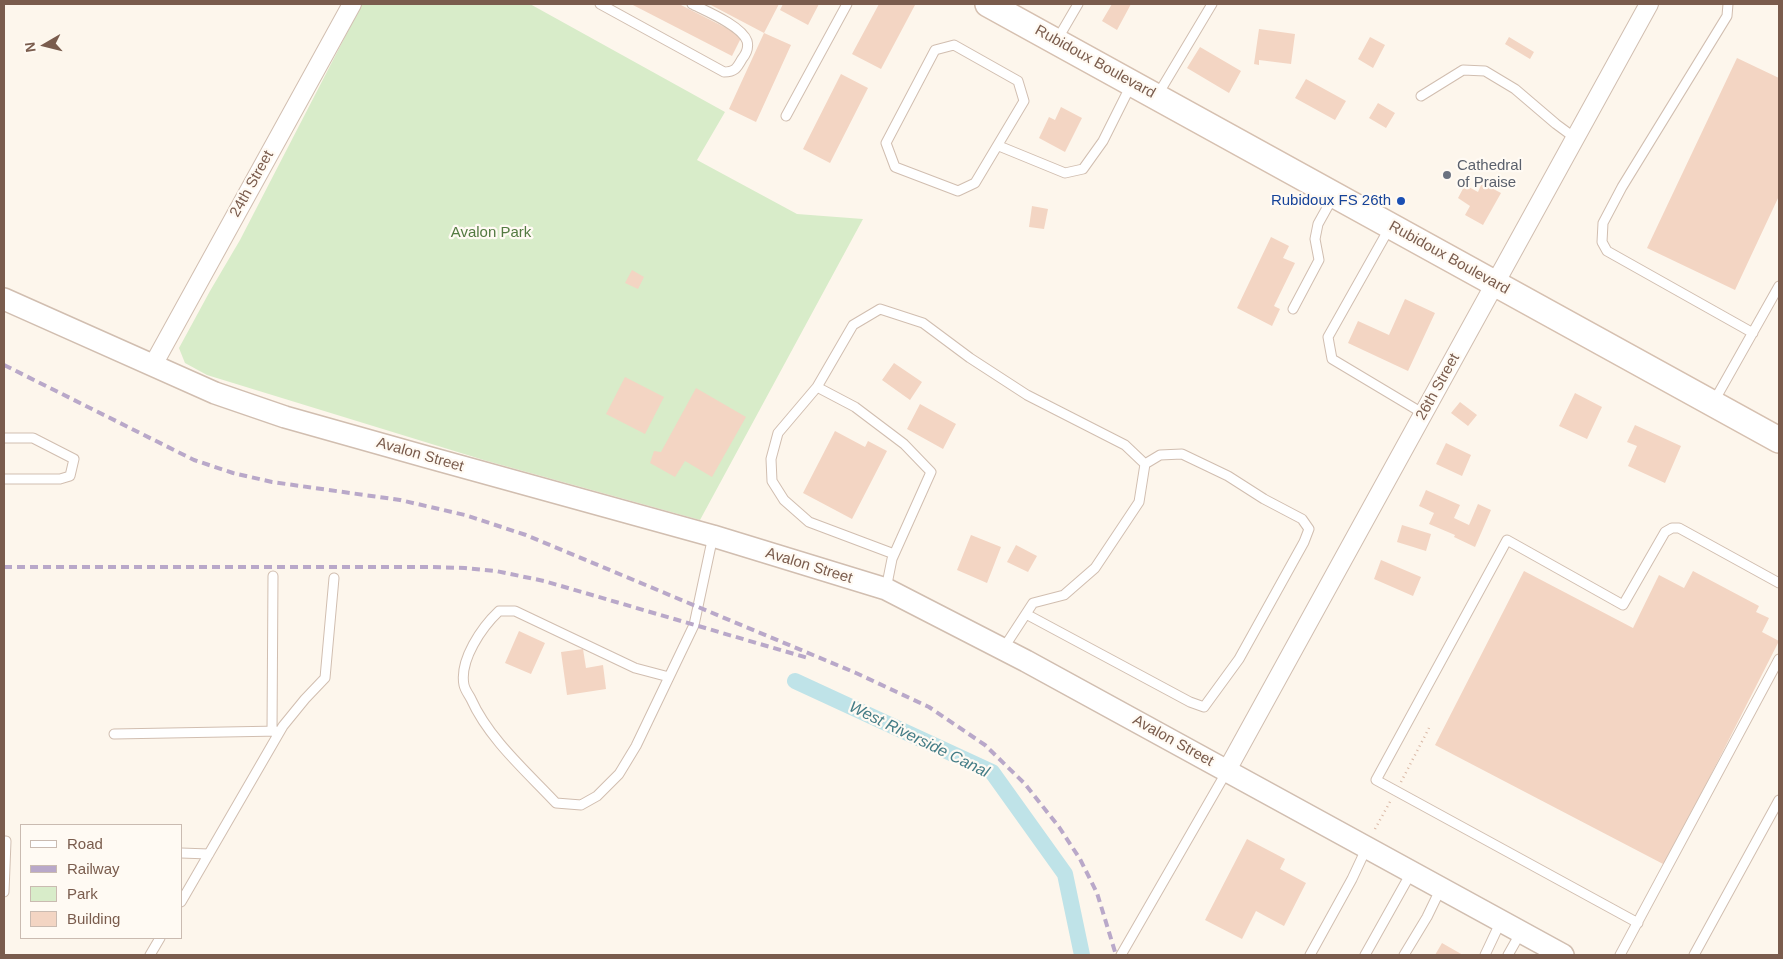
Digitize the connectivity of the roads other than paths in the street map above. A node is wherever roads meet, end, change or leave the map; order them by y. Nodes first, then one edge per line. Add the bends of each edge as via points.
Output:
1 (352, 4) edge
2 (600, 4) edge
3 (692, 4) edge
4 (847, 4) edge
5 (988, 4) edge
6 (1078, 4) edge
7 (1212, 4) edge
8 (1649, 4) edge
9 (1728, 4) edge
10 (1056, 41) junction
11 (1132, 83) junction
12 (1156, 96) junction
13 (1421, 96) dead end
14 (786, 116) dead end
15 (1575, 138) junction
16 (999, 146) junction
17 (1334, 195) junction
18 (1391, 226) junction
19 (1496, 284) junction
20 (1779, 286) edge
21 (4, 299) edge
22 (1294, 309) dead end
23 (1753, 333) junction
24 (153, 365) junction
25 (817, 387) junction
26 (1713, 404) junction
27 (1424, 414) junction
28 (4, 438) edge
29 (1779, 440) edge
30 (1145, 464) junction
31 (4, 479) edge
32 (713, 536) junction
33 (894, 554) junction
34 (273, 576) dead end
35 (334, 578) dead end
36 (1779, 583) edge
37 (886, 589) junction
38 (1026, 614) junction
39 (1003, 649) junction
40 (1779, 659) edge
41 (669, 678) junction
42 (276, 731) junction
43 (114, 734) dead end
44 (1227, 770) junction
45 (1779, 800) edge
46 (1371, 838) junction
47 (4, 841) edge
48 (182, 853) edge
49 (209, 854) junction
50 (1411, 872) junction
51 (1441, 888) junction
52 (4, 892) edge
53 (182, 900) edge
54 (1501, 921) junction
55 (1638, 923) junction
56 (1521, 932) junction
57 (159, 939) edge
58 (150, 955) edge
59 (1121, 955) edge
60 (1310, 955) edge
61 (1365, 955) edge
62 (1404, 955) edge
63 (1485, 955) edge
64 (1508, 955) edge
65 (1563, 955) edge
66 (1620, 955) edge
67 (1694, 955) edge

1 - 24 street, 24th Street
2 - 3 lane via 724,72 737,69 747,51 748,42 744,34
4 - 14 lane
5 - 10 main road, Rubidoux Boulevard
6 - 10 lane
7 - 12 lane
8 - 15 street, 26th Street
9 - 23 lane via 1727,16 1622,187 1604,223 1602,242 1608,252
10 - 11 main road, Rubidoux Boulevard
11 - 12 main road, Rubidoux Boulevard
11 - 16 lane via 1103,141 1082,169 1066,173
12 - 17 main road, Rubidoux Boulevard
13 - 15 lane via 1463,70 1485,71 1514,89
15 - 19 street, 26th Street
16 - 16 lane via 975,183 958,191 895,167 886,143 935,50 954,45 1018,81 1024,101
17 - 18 main road, Rubidoux Boulevard
17 - 22 lane via 1318,224 1315,239 1319,260
18 - 19 main road, Rubidoux Boulevard
18 - 27 lane via 1328,337 1332,359
19 - 26 main road, Rubidoux Boulevard
19 - 27 street, 26th Street
20 - 23 lane
21 - 24 street, Avalon Street
23 - 26 lane
24 - 32 street, Avalon Street via 216,393 284,416
25 - 30 lane via 853,325 880,309 923,323 1027,395 1125,445
25 - 33 lane via 855,407 904,444 931,472
25 - 33 lane via 778,433 771,459 772,481 784,500 809,522
26 - 29 main road, Rubidoux Boulevard
27 - 44 street, 26th Street
28 - 31 lane via 33,438 74,459 70,476 60,479
30 - 38 lane via 1138,502 1095,568 1064,595 1033,603
30 - 38 lane via 1160,455 1182,454 1228,476 1302,520 1309,528 1239,659 1204,707
32 - 37 street, Avalon Street
32 - 41 lane via 694,625
33 - 37 lane
34 - 42 lane
35 - 42 lane via 325,678
36 - 55 lane via 1679,528 1672,528 1664,532 1623,605 1507,540 1376,780
37 - 39 street, Avalon Street
38 - 39 lane
39 - 44 street, Avalon Street
40 - 55 lane
41 - 41 lane via 635,668 515,611 499,611 489,621 466,659 464,685 477,714 556,803 581,805 597,796 618,774 636,746
42 - 43 lane
42 - 49 lane
44 - 46 street, Avalon Street
44 - 59 lane
45 - 67 lane
46 - 50 street, Avalon Street
46 - 60 lane
47 - 52 lane
48 - 49 lane
49 - 53 lane
50 - 51 street, Avalon Street
50 - 61 lane
51 - 54 street, Avalon Street
51 - 62 lane
54 - 56 street, Avalon Street
54 - 63 lane
55 - 66 lane
56 - 64 lane
56 - 65 street, Avalon Street
57 - 58 lane

